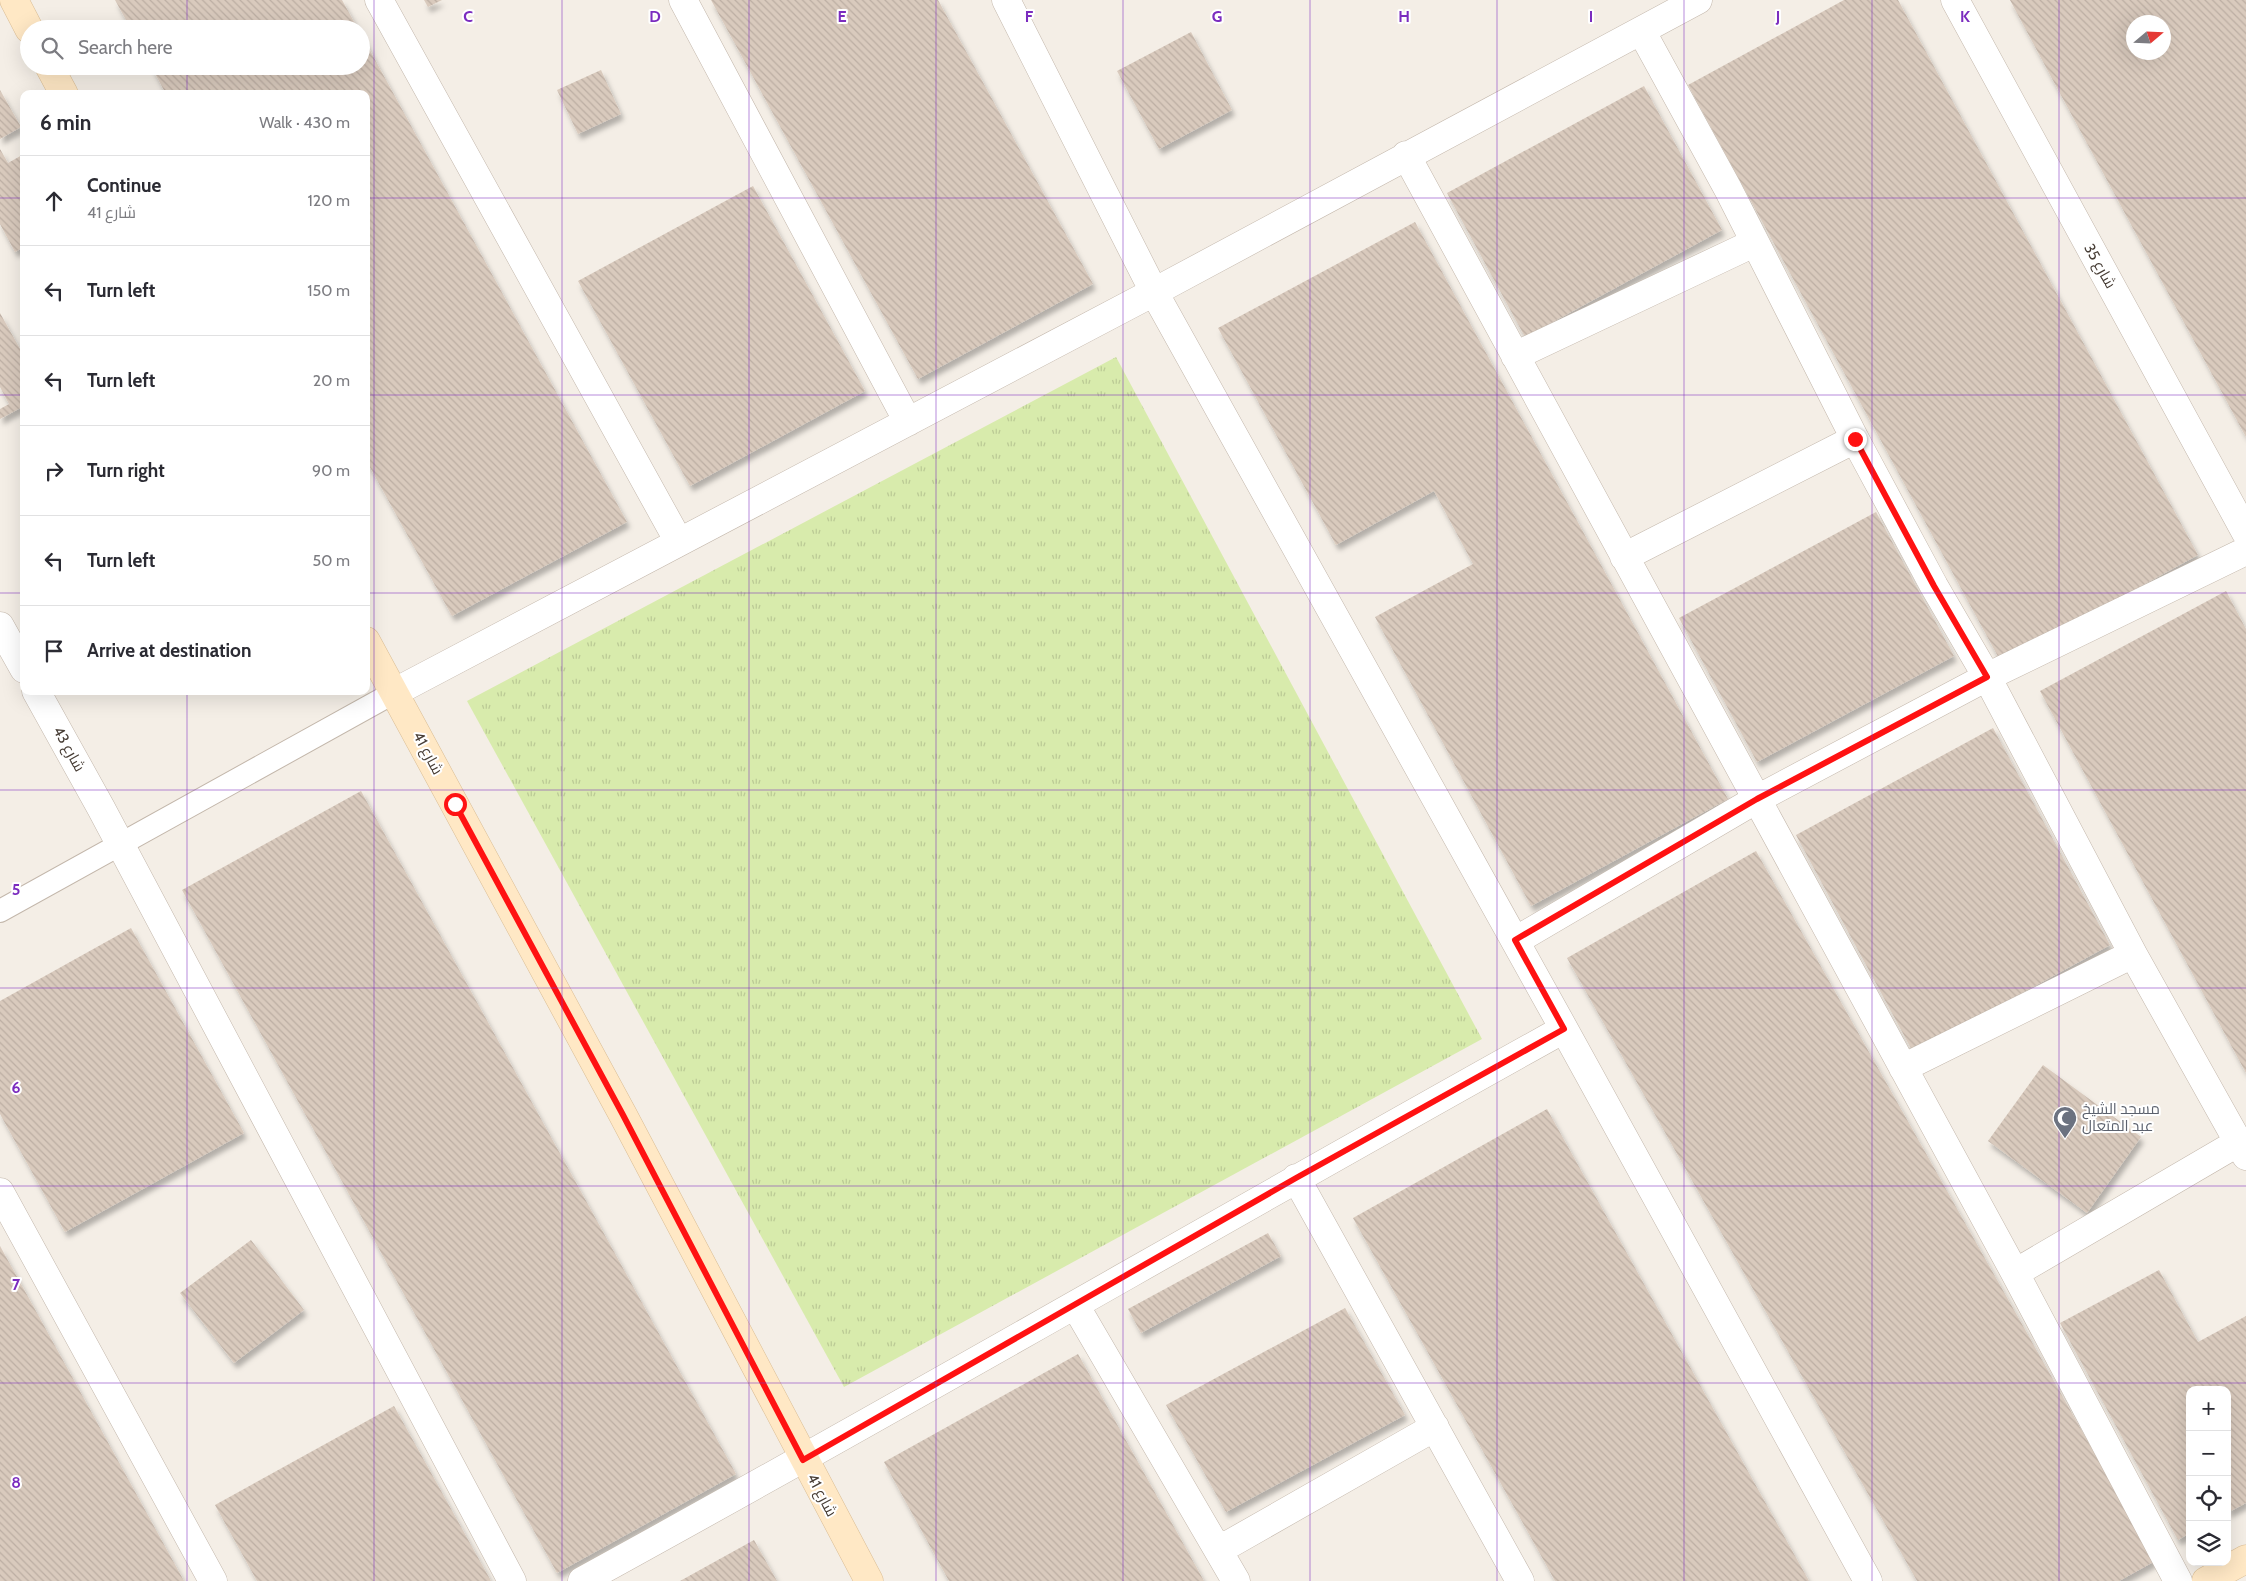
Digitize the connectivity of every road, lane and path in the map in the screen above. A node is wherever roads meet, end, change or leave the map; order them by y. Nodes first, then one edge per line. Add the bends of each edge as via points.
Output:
1 (14, 0) edge
2 (379, 0) edge
3 (683, 0) edge
4 (1006, 0) edge
5 (1698, 0) edge
6 (1955, 0) edge
7 (24, 20) edge
8 (1642, 32) junction
9 (54, 75) edge
10 (62, 90) edge
11 (1406, 155) junction
12 (1754, 243) junction
13 (1154, 292) junction
14 (1516, 356) junction
15 (908, 422) junction
16 (1855, 439) junction
17 (2246, 533) edge
18 (679, 542) junction
19 (2246, 552) edge
20 (1624, 557) junction
21 (0, 626) edge
22 (370, 648) edge
23 (20, 662) edge
24 (1987, 677) junction
25 (395, 692) junction
26 (38, 695) edge
27 (1757, 799) junction
28 (121, 845) junction
29 (0, 911) edge
30 (1515, 940) junction
31 (2133, 954) junction
32 (1564, 1029) junction
33 (1903, 1068) junction
34 (2243, 1149) edge
35 (1296, 1178) junction
36 (0, 1192) edge
37 (2015, 1273) junction
38 (1076, 1304) junction
39 (1435, 1427) junction
40 (803, 1460) junction
41 (1219, 1550) junction
42 (2246, 1559) edge
43 (212, 1581) edge
44 (512, 1581) edge
45 (582, 1581) edge
46 (869, 1581) edge
47 (1236, 1581) edge
48 (1520, 1581) edge
49 (1868, 1581) edge
50 (2178, 1581) edge
51 (2206, 1581) edge

1 - 7 main road
2 - 18 street
3 - 15 street
4 - 13 street
5 - 8 street
6 - 17 street, شارع 35
8 - 11 street
8 - 12 street
9 - 10 main road
11 - 13 street
11 - 14 street
12 - 14 street
12 - 16 street
13 - 15 street
13 - 30 street
14 - 20 street
15 - 18 street
16 - 20 street
16 - 24 street
18 - 25 street
19 - 24 street
20 - 27 street
21 - 23 street
22 - 25 main road, شارع 41
24 - 27 street
24 - 31 street
25 - 28 lane
25 - 40 main road, شارع 41 via 623,1115
26 - 28 street, شارع 43
27 - 30 street
27 - 33 street
28 - 29 lane
28 - 44 street, شارع 43
30 - 32 street
31 - 33 street
31 - 34 street
32 - 35 street
32 - 49 street
33 - 37 street
34 - 37 street
35 - 38 street
35 - 39 street
36 - 43 street
37 - 50 street
38 - 40 street
38 - 41 street
39 - 41 street
39 - 48 street
40 - 45 street
40 - 46 main road, شارع 41
41 - 47 street
42 - 51 main road

